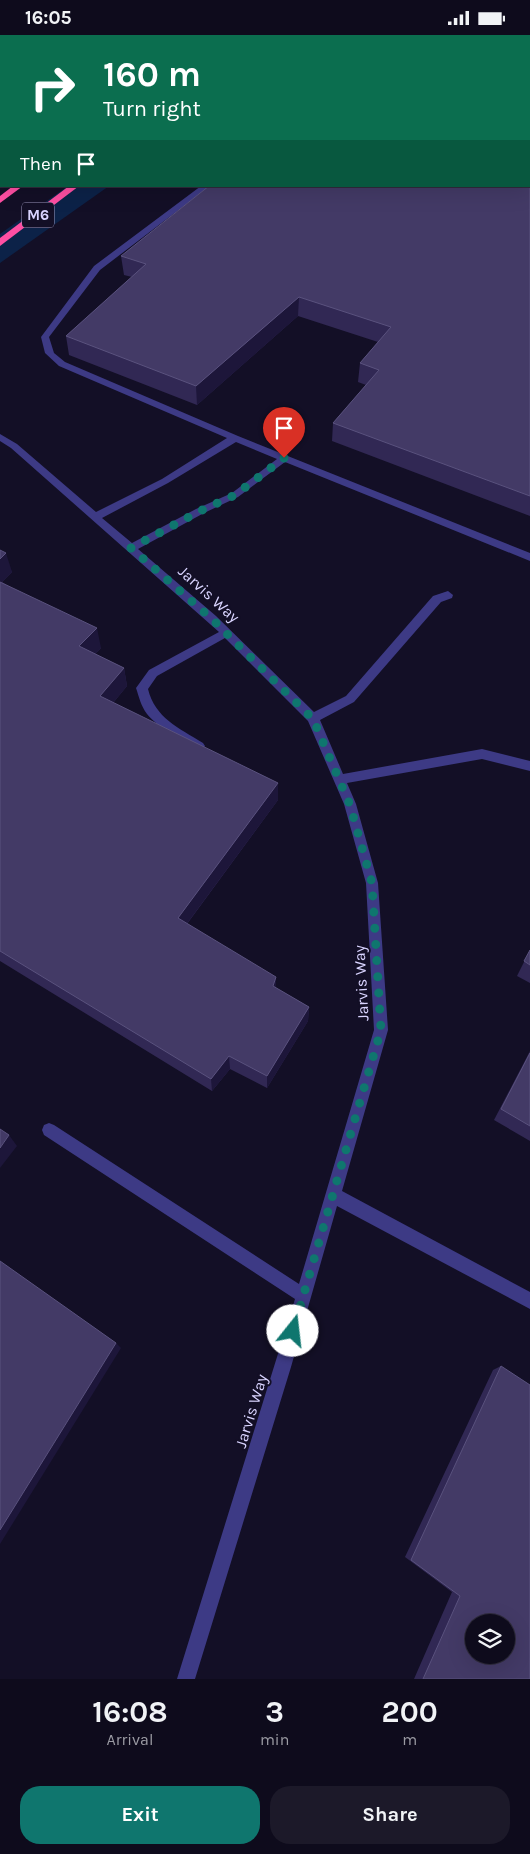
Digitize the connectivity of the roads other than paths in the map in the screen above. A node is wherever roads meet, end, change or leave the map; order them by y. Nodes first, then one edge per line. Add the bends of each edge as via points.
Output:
1 (18, 187) edge
2 (74, 187) edge
3 (205, 187) edge
4 (0, 200) edge
5 (0, 243) edge
6 (0, 437) edge
7 (235, 439) junction
8 (284, 458) junction
9 (95, 517) junction
10 (131, 548) junction
11 (530, 557) edge
12 (448, 595) dead end
13 (226, 633) junction
14 (313, 719) junction
15 (208, 752) edge
16 (530, 766) edge
17 (339, 780) junction
18 (49, 1130) dead end
19 (333, 1195) junction
20 (303, 1295) junction
21 (530, 1301) edge
22 (186, 1679) edge

1 - 4 highway, M6
2 - 5 highway, M6
3 - 7 street via 97,268 45,337 47,350 62,364
6 - 9 street, Jarvis Way
7 - 8 street
7 - 9 street via 165,481
8 - 10 street via 235,495
8 - 11 street
9 - 10 street, Jarvis Way
10 - 13 street, Jarvis Way
12 - 14 street via 437,599 350,699
13 - 14 street, Jarvis Way
13 - 15 street via 153,673 142,688 144,701 154,717
14 - 17 street, Jarvis Way
16 - 17 street via 482,754
17 - 19 street, Jarvis Way via 350,805 372,883 381,1030
18 - 20 street
19 - 20 street, Jarvis Way
19 - 21 street
20 - 22 street, Jarvis Way

